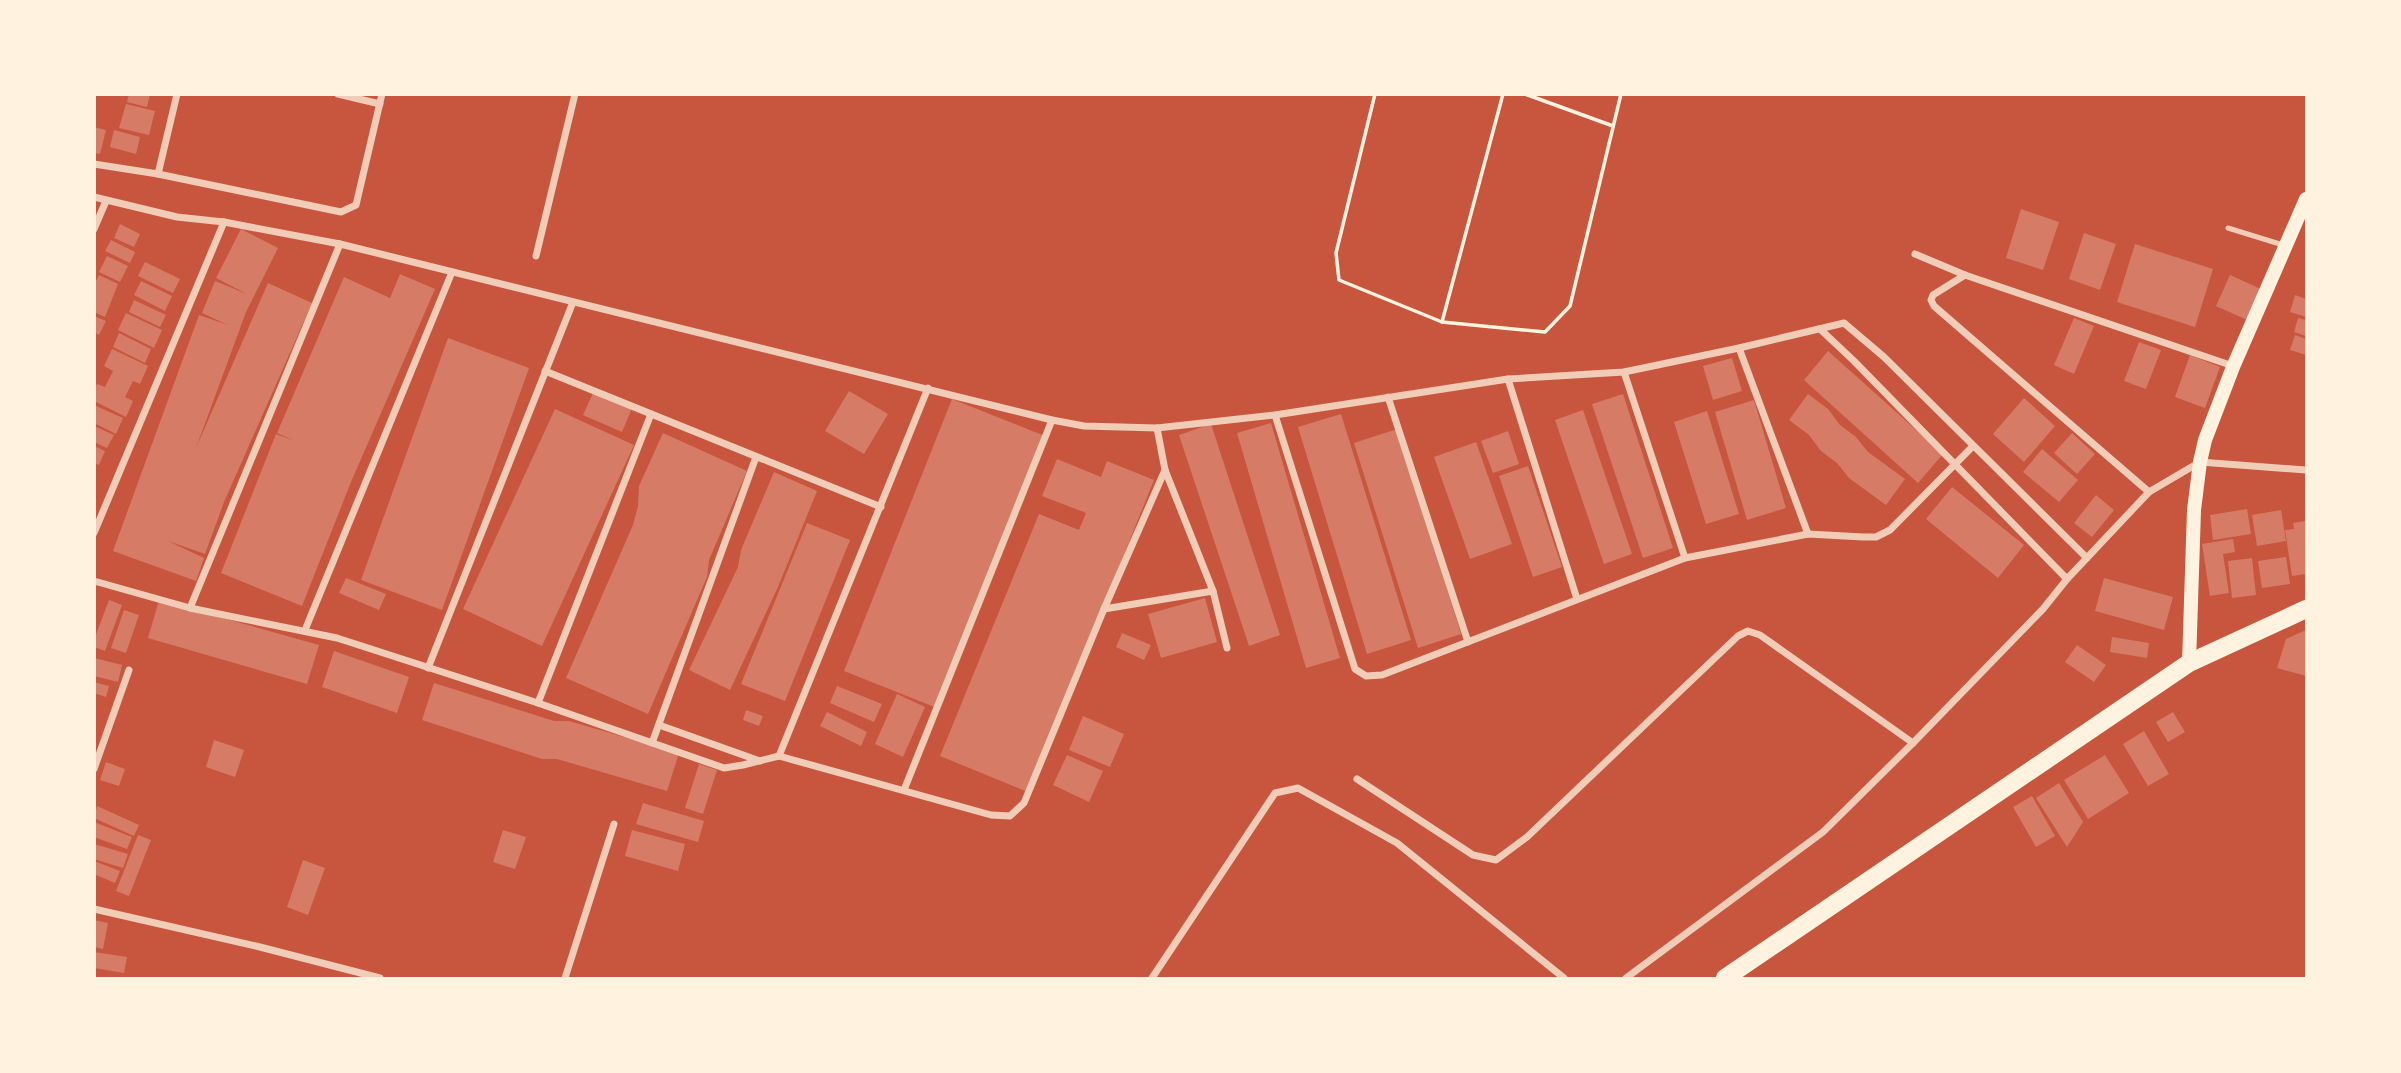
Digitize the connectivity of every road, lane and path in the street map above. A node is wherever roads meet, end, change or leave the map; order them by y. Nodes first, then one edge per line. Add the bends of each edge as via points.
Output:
1 (177, 94) edge
2 (338, 94) edge
3 (382, 94) edge
4 (575, 94) edge
5 (1375, 94) edge
6 (1503, 94) edge
7 (1525, 94) edge
8 (1621, 94) edge
9 (380, 104) junction
10 (1613, 126) junction
11 (94, 164) edge
12 (158, 174) junction
13 (94, 197) edge
14 (2306, 199) edge
15 (106, 201) junction
16 (224, 222) junction
17 (2228, 228) dead end
18 (94, 229) edge
19 (340, 244) junction
20 (2286, 246) junction
21 (1915, 254) dead end
22 (536, 256) dead end
23 (452, 272) junction
24 (1965, 275) junction
25 (572, 302) junction
26 (1442, 323) junction
27 (1820, 329) junction
28 (1739, 348) junction
29 (2233, 367) junction
30 (545, 371) junction
31 (1624, 373) junction
32 (1508, 379) junction
33 (928, 388) junction
34 (1388, 397) junction
35 (651, 414) junction
36 (1275, 415) junction
37 (1052, 420) junction
38 (1157, 428) junction
39 (1973, 446) junction
40 (756, 457) junction
41 (2200, 462) junction
42 (1955, 464) junction
43 (1165, 470) junction
44 (2306, 470) edge
45 (2148, 492) junction
46 (881, 507) junction
47 (94, 533) edge
48 (1808, 534) junction
49 (1685, 558) junction
50 (2087, 558) junction
51 (2067, 579) junction
52 (94, 581) edge
53 (1213, 591) junction
54 (1577, 599) junction
55 (190, 608) junction
56 (1104, 609) junction
57 (2306, 609) edge
58 (305, 630) junction
59 (1468, 642) junction
60 (1227, 648) dead end
61 (2189, 663) junction
62 (428, 668) junction
63 (128, 670) dead end
64 (538, 702) junction
65 (659, 725) junction
66 (652, 743) junction
67 (1913, 743) junction
68 (779, 756) junction
69 (760, 761) junction
70 (94, 769) edge
71 (1357, 779) dead end
72 (904, 790) junction
73 (614, 824) dead end
74 (94, 909) edge
75 (380, 978) edge
76 (565, 978) edge
77 (1152, 978) edge
78 (1564, 978) edge
79 (1626, 978) edge
80 (1725, 978) edge

1 - 12 street
2 - 9 street
3 - 9 street
4 - 22 street
5 - 26 path via 1335,253 1339,280
6 - 26 path
7 - 10 path
8 - 10 path
9 - 12 street via 356,205 341,212
10 - 26 path via 1570,306 1545,332
11 - 12 street
13 - 15 street
14 - 20 main road
15 - 16 street
15 - 18 street
16 - 19 street
16 - 47 street
17 - 20 lane
19 - 23 street
19 - 55 street
20 - 29 main road
21 - 24 street
23 - 25 street
23 - 58 street
24 - 29 street
24 - 45 street via 1933,295 1934,306
25 - 30 street
25 - 33 street
27 - 28 street
27 - 39 street via 1844,323
27 - 42 street
28 - 31 street
28 - 48 street
29 - 41 main road
30 - 35 street
30 - 62 street
31 - 32 street
31 - 49 street
32 - 34 street
32 - 54 street
33 - 37 street
33 - 46 street
34 - 36 street
34 - 59 street
35 - 40 street
35 - 64 street
36 - 38 street
36 - 59 street via 1355,669 1366,676 1382,675
37 - 38 street via 1084,426
37 - 72 street
38 - 43 street
39 - 42 street
39 - 50 street
40 - 46 street
40 - 65 street
41 - 44 street
41 - 45 street
41 - 61 main road
42 - 48 street via 1890,530 1877,537
42 - 51 street
43 - 53 street
43 - 56 street
45 - 50 street
46 - 68 street
48 - 49 street
49 - 54 street
50 - 51 street
51 - 67 street
52 - 55 street
53 - 56 street
53 - 60 street
54 - 59 street
55 - 58 street
56 - 72 street via 1024,803 1010,816 991,815
57 - 61 main road
58 - 62 street
61 - 80 main road
62 - 64 street
63 - 70 street
64 - 66 street
65 - 66 street
65 - 69 street
66 - 69 street via 724,768
67 - 71 street via 1748,631 1527,837 1496,860 1473,855
67 - 79 street via 1823,832
68 - 69 street
68 - 72 street
73 - 76 street
74 - 75 street
77 - 78 street via 1275,793 1298,789 1397,843

